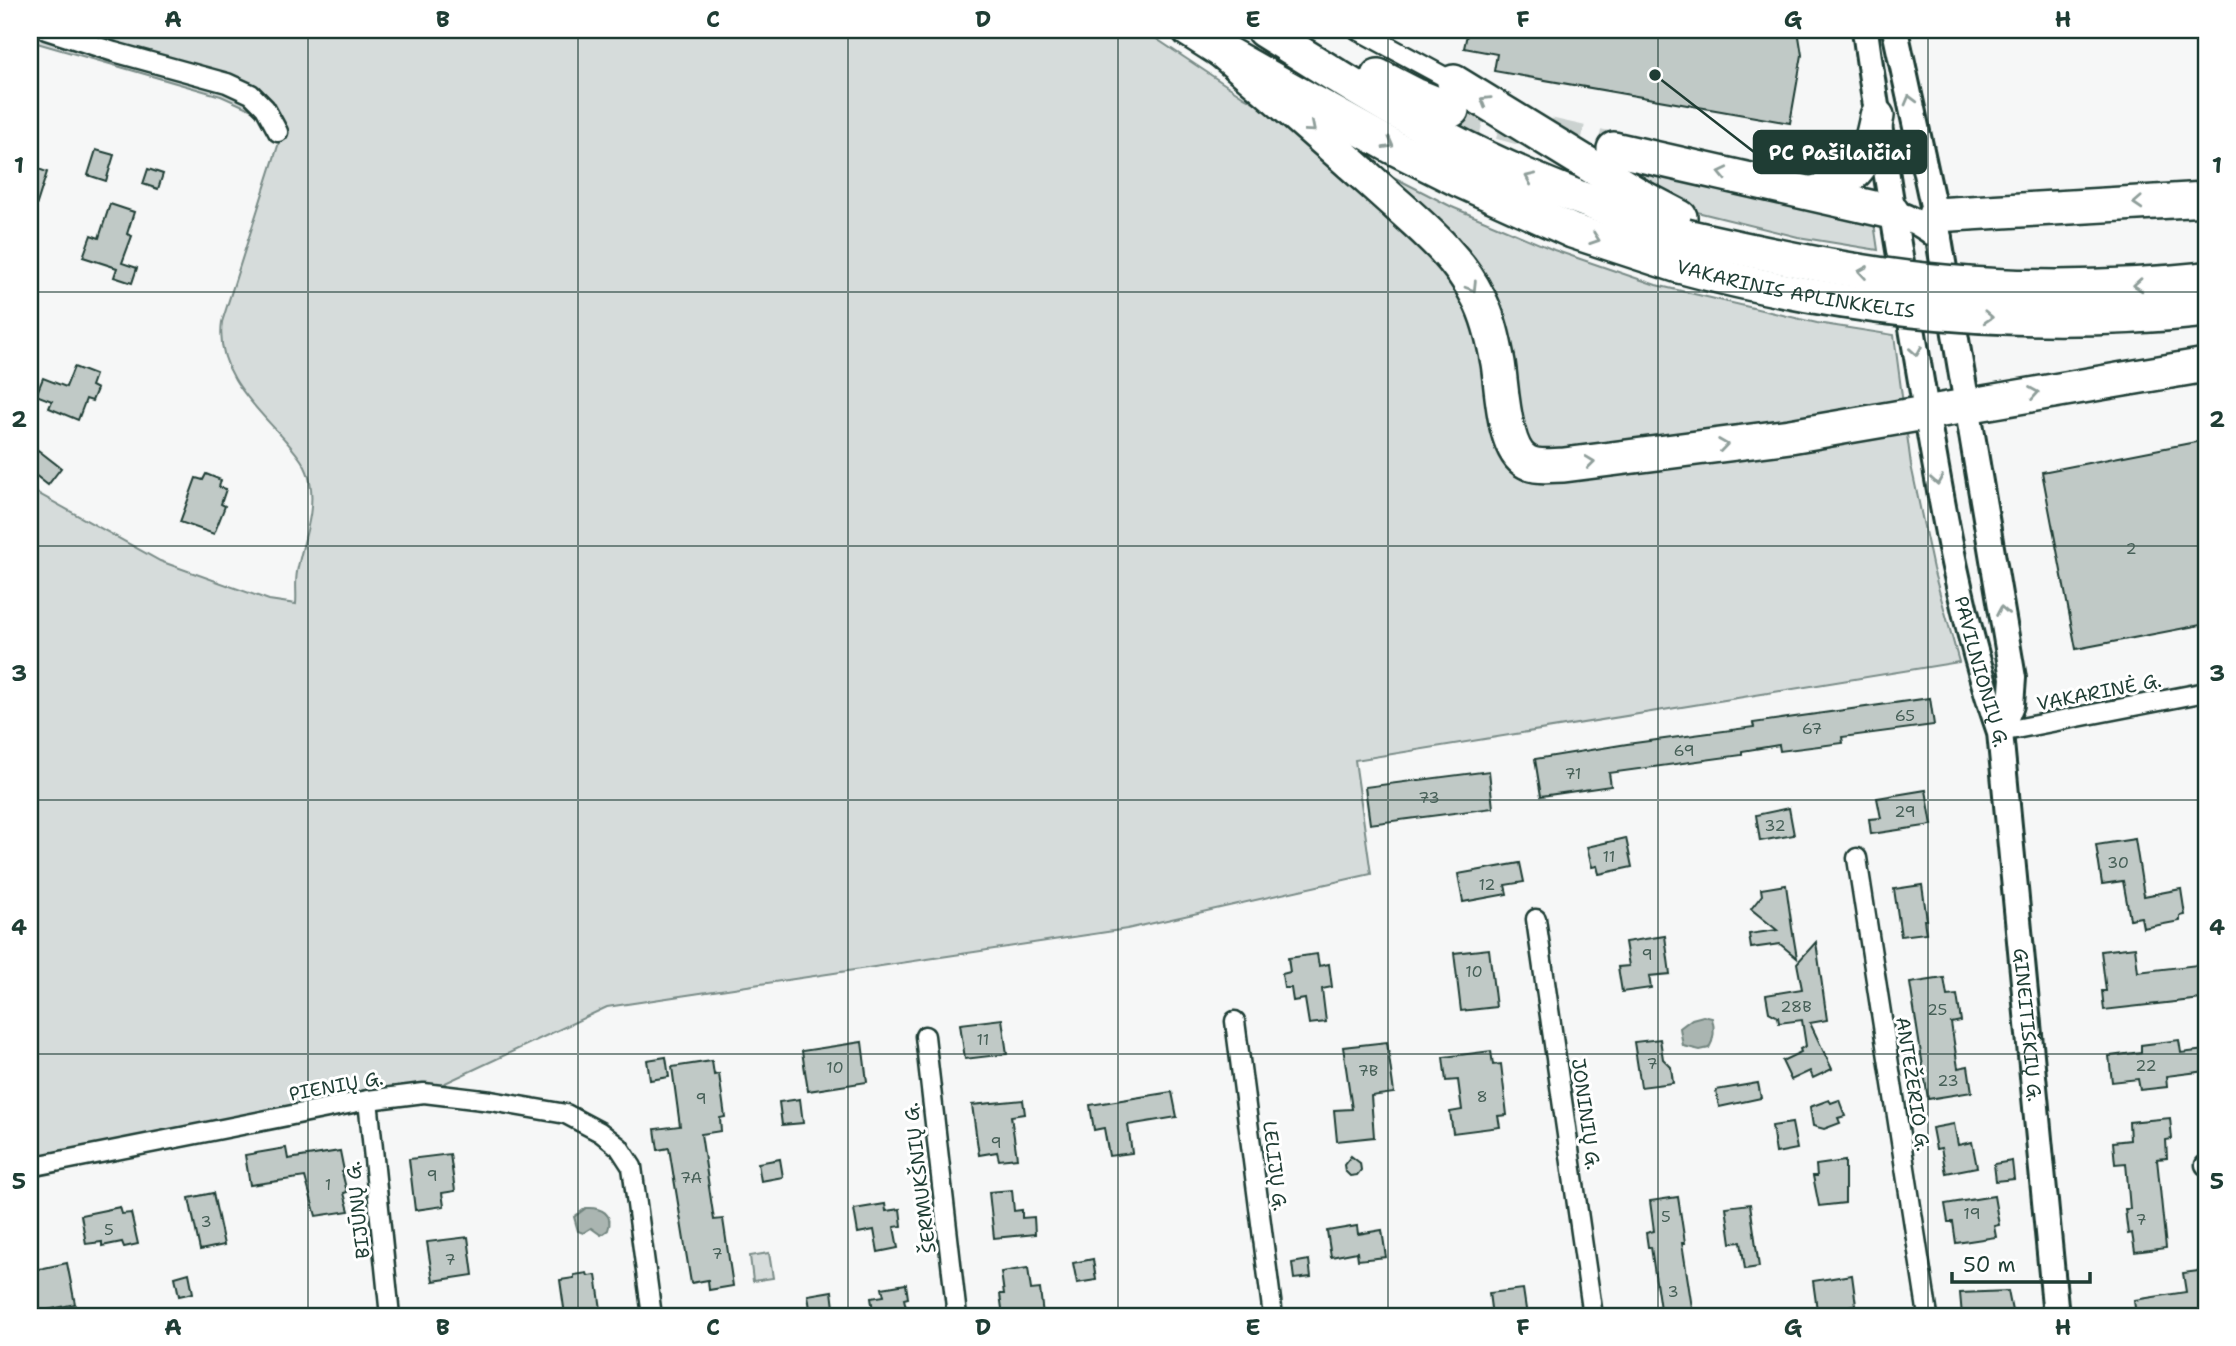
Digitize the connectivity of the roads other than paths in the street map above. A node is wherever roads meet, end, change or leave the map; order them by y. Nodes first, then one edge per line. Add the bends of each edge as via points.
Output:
1 (46, 30) edge
2 (1189, 30) edge
3 (1263, 30) edge
4 (1302, 30) edge
5 (1357, 30) edge
6 (1865, 30) edge
7 (1895, 30) edge
8 (1223, 51) junction
9 (1453, 96) junction
10 (1877, 116) junction
11 (278, 132) dead end
12 (1614, 149) tunnel mouth
13 (1813, 193) junction
14 (2206, 199) edge
15 (1892, 212) junction
16 (1937, 226) junction
17 (1686, 241) junction
18 (2206, 279) edge
19 (2206, 310) edge
20 (2206, 365) edge
21 (1967, 405) junction
22 (1926, 413) junction
23 (2206, 692) edge
24 (2000, 732) junction
25 (1857, 858) dead end
26 (1536, 919) dead end
27 (1235, 1021) dead end
28 (925, 1036) dead end
29 (368, 1100) junction
30 (30, 1167) edge
31 (390, 1316) edge
32 (652, 1316) edge
33 (957, 1316) edge
34 (1273, 1316) edge
35 (1593, 1316) edge
36 (1928, 1316) edge
37 (2056, 1316) edge

1 - 11 street via 227,83 251,94
2 - 8 highway, VAKARINIS APLINKKELIS
17 -> 3 highway, VAKARINIS APLINKKELIS via 1449,140
4 - 9 highway via 1415,95
5 - 9 street
6 - 10 street, PAVILNIONIŲ G.
16 -> 7 street, PAVILNIONIŲ G.
8 -> 17 highway, VAKARINIS APLINKKELIS via 1393,147 1572,231
8 -> 22 highway via 1410,217 1465,275 1490,326 1507,429 1526,462 1564,465 1655,454
17 -> 9 highway via 1657,206
10 - 13 highway via 1863,161 1844,181
10 - 15 street, PAVILNIONIŲ G.
13 -> 12 highway
13 - 15 highway
14 -> 16 highway
15 - 16 street
15 -> 22 street, PAVILNIONIŲ G.
16 - 21 street, PAVILNIONIŲ G.
18 -> 17 highway, VAKARINIS APLINKKELIS, bridge via 2114,286 1976,284 1860,271
17 -> 19 highway, VAKARINIS APLINKKELIS, bridge via 1778,291 1854,304 2062,320
21 -> 20 highway
21 - 22 highway
24 -> 21 street, PAVILNIONIŲ G. via 2011,705 2013,678
22 -> 24 street, PAVILNIONIŲ G. via 1962,602
23 - 24 street, VAKARINĖ G.
24 - 37 street, GINEITIŠKIŲ G.
25 - 36 street, ANTEŽERIO G.
26 - 35 street, JONINIŲ G.
27 - 34 street, LELIJŲ G.
28 - 33 street, ŠERMUKŠNIŲ G.
29 - 30 street, PIENIŲ G.
29 - 31 street, BIJŪNŲ G.
29 - 32 street, PIENIŲ G. via 424,1093 566,1114 620,1147 632,1167

